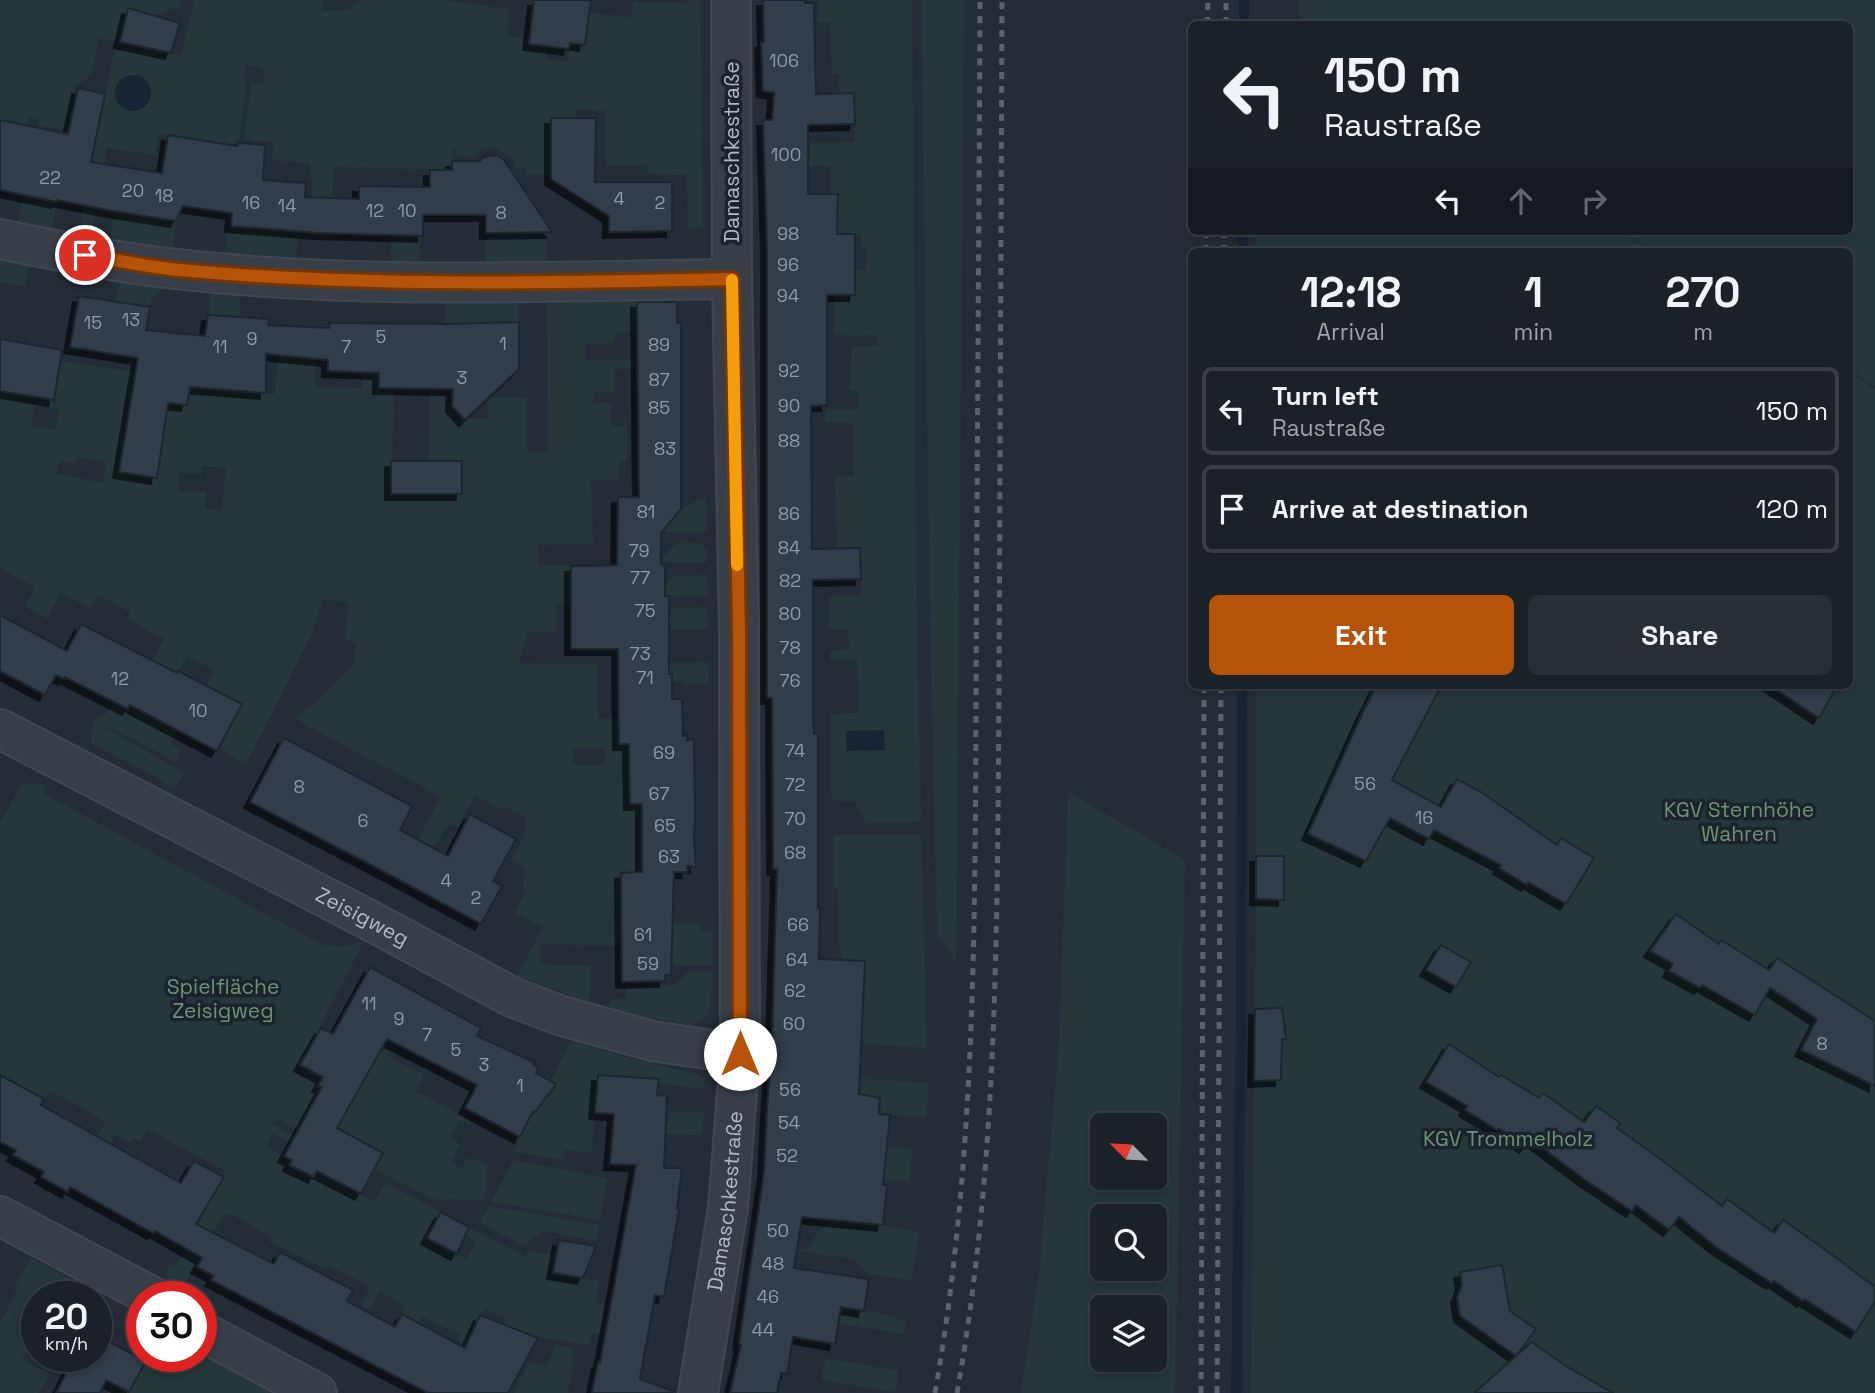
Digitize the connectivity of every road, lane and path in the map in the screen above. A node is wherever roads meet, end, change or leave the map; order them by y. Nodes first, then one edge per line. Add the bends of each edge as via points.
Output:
1 (731, 0) edge
2 (0, 239) edge
3 (732, 279) junction
4 (0, 729) edge
5 (740, 1054) junction
6 (0, 1216) edge
7 (126, 1283) edge
8 (217, 1340) edge
9 (317, 1393) edge
10 (698, 1393) edge

1 - 3 street, Damaschkestraße
2 - 3 street via 176,269 295,278 433,283
3 - 5 street, Damaschkestraße
4 - 5 street, Zeisigweg via 512,997 640,1038
5 - 10 street, Damaschkestraße via 728,1208
6 - 7 street
8 - 9 street

